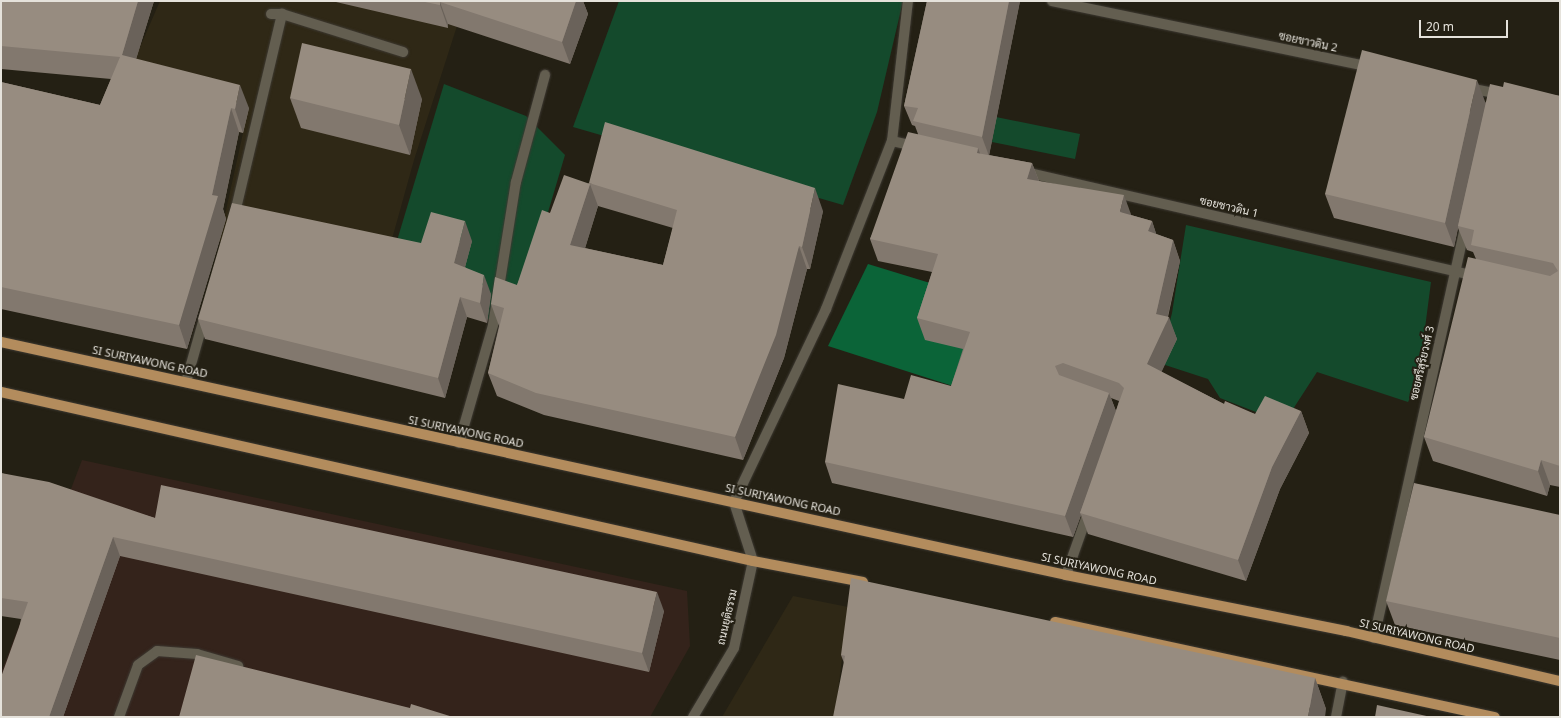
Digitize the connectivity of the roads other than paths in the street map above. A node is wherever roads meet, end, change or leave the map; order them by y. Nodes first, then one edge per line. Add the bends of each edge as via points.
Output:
1 (908, 1) edge
2 (1052, 1) edge
3 (271, 14) dead end
4 (282, 14) junction
5 (403, 52) dead end
6 (1378, 69) edge
7 (545, 75) dead end
8 (1456, 85) edge
9 (1510, 96) edge
10 (892, 141) junction
11 (931, 150) edge
12 (1016, 170) edge
13 (1467, 217) edge
14 (230, 229) edge
15 (1455, 271) junction
16 (1485, 278) edge
17 (208, 305) edge
18 (1, 342) edge
19 (186, 382) junction
20 (1, 392) edge
21 (459, 443) junction
22 (1093, 500) edge
23 (734, 502) junction
24 (752, 561) junction
25 (1066, 575) junction
26 (876, 584) edge
27 (1047, 620) edge
28 (1374, 638) junction
29 (249, 670) edge
30 (1560, 681) edge
31 (1343, 682) junction
32 (119, 717) edge
33 (693, 717) edge
34 (1336, 717) edge
35 (1495, 717) edge

1 - 10 street
2 - 6 street, ซอยขาวดิน 2
3 - 4 street
4 - 5 street
4 - 14 street via 243,200
7 - 21 street via 516,182 493,325
8 - 9 street via 1494,97
10 - 11 street
10 - 23 street via 826,309
12 - 15 street, ซอยชาวดิน 1
13 - 15 street, ซอยศรีสุริยวงศ์ 3
15 - 16 street, ซอยชาวดิน 1
15 - 28 street, ซอยศรีสุริยวงศ์ 3 via 1411,487
17 - 19 street
18 - 19 main road, SI SURIYAWONG ROAD
19 - 21 main road, SI SURIYAWONG ROAD
20 - 24 main road
21 - 23 main road, SI SURIYAWONG ROAD
22 - 25 street
23 - 24 street
23 - 25 main road, SI SURIYAWONG ROAD
24 - 26 main road
24 - 33 street, ถนนยุติธรรม via 734,648
25 - 28 main road, SI SURIYAWONG ROAD
27 - 31 main road
28 - 30 main road, SI SURIYAWONG ROAD
29 - 32 street via 197,654 157,651 138,665
31 - 34 street
31 - 35 main road

